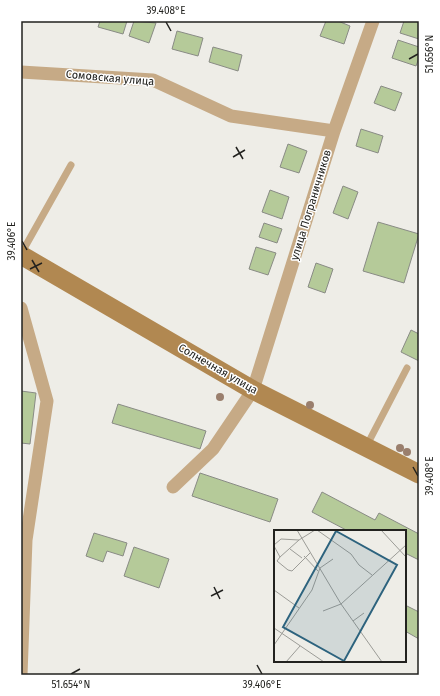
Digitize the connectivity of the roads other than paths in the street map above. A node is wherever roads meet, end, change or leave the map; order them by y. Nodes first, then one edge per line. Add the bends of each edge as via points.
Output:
1 (373, 21) edge
2 (21, 72) edge
3 (334, 131) junction
4 (71, 165) dead end
5 (21, 255) edge
6 (21, 308) edge
7 (407, 368) dead end
8 (253, 390) junction
9 (366, 447) junction
10 (419, 474) edge
11 (173, 487) dead end
12 (24, 540) edge
13 (21, 675) edge

1 - 3 street, улица Пограничников
2 - 3 street, Сомовская улица via 153,80 230,116
3 - 8 street, улица Пограничников
4 - 5 lane
5 - 8 street, Солнечная улица
6 - 12 street via 47,401
7 - 9 lane
8 - 9 street, Солнечная улица
8 - 11 street, улица Пограничников via 213,449
9 - 10 street, Солнечная улица
12 - 13 street

